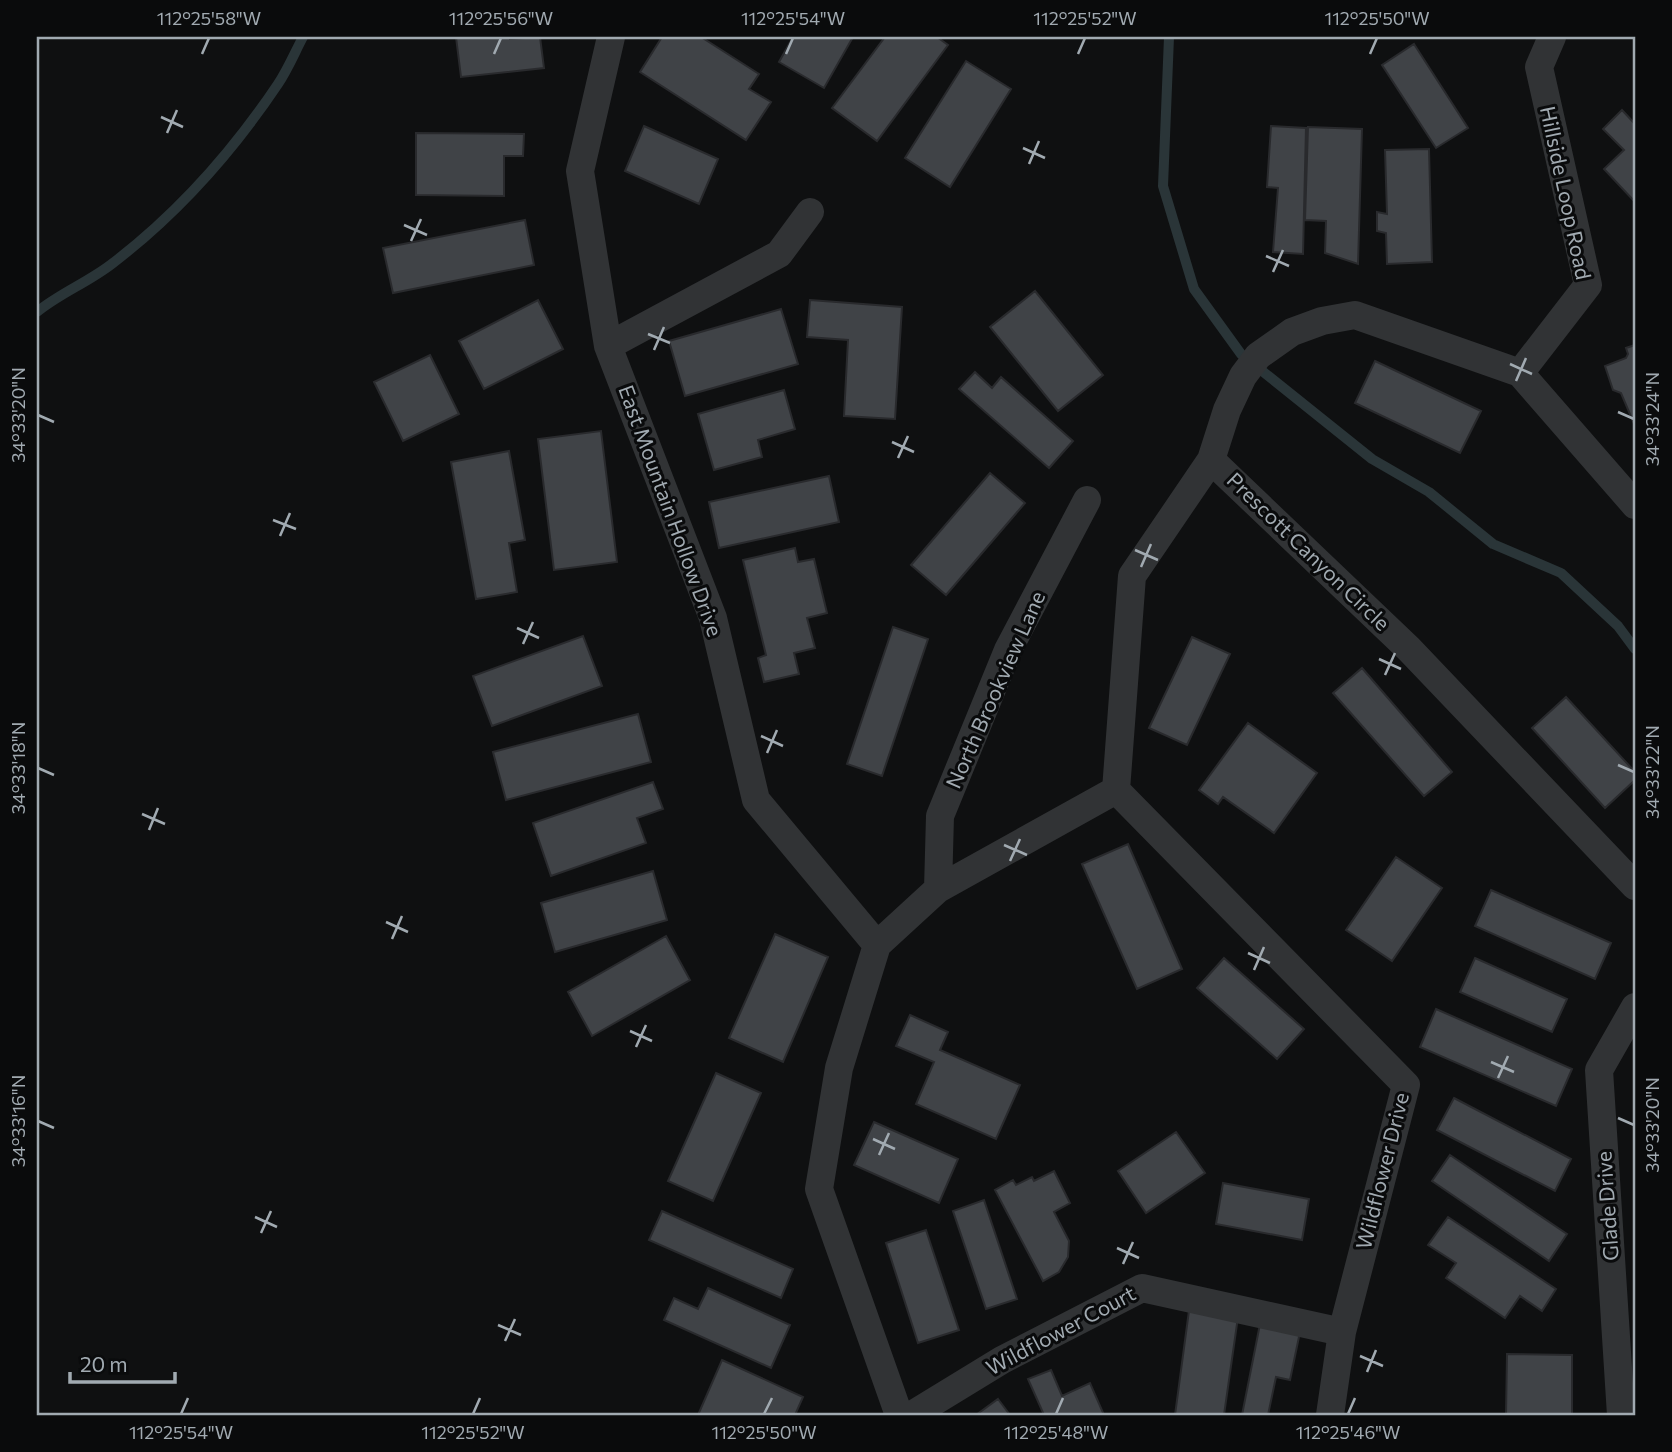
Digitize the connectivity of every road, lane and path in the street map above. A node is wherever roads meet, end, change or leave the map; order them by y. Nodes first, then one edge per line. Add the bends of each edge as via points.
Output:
1 (611, 37) edge
2 (1552, 37) edge
3 (810, 212) dead end
4 (608, 346) junction
5 (1520, 373) junction
6 (1211, 460) junction
7 (1087, 500) dead end
8 (1635, 505) edge
9 (1116, 790) junction
10 (1635, 886) edge
11 (938, 889) junction
12 (877, 946) junction
13 (1635, 1007) edge
14 (1342, 1332) junction
15 (899, 1415) edge
16 (912, 1415) edge
17 (1330, 1415) edge
18 (1621, 1415) edge

1 - 4 street, East Mountain Hollow Drive via 580,171
2 - 5 street, Hillside Loop Road via 1539,67 1588,285
3 - 4 street via 779,254
4 - 12 street, East Mountain Hollow Drive via 713,618 756,800
5 - 6 street via 1355,315 1322,321 1292,332 1258,356 1227,410
5 - 8 street
6 - 9 street, Prescott Canyon Circle via 1132,576
6 - 10 street, Prescott Canyon Circle via 1409,649
7 - 11 street, North Brookview Lane via 1008,650 940,816
9 - 11 street
9 - 14 street, Wildflower Drive via 1406,1085
11 - 12 street
12 - 15 street via 839,1068 819,1189
13 - 18 street, Glade Drive via 1599,1070
14 - 16 street, Wildflower Court via 1142,1287 1002,1360
14 - 17 street, Wildflower Drive

